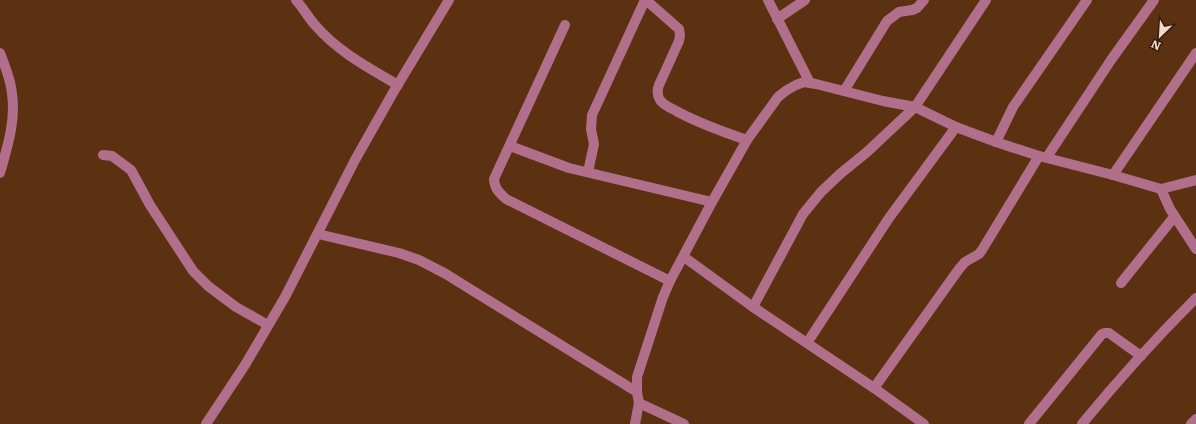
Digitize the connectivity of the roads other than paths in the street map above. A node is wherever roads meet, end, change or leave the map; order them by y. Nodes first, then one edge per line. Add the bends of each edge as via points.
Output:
1 (296, 0) edge
2 (449, 0) edge
3 (646, 0) edge
4 (768, 0) edge
5 (805, 0) edge
6 (924, 0) edge
7 (986, 0) edge
8 (1088, 0) edge
9 (1154, 0) edge
10 (777, 19) junction
11 (565, 25) dead end
12 (0, 53) edge
13 (1196, 53) edge
14 (810, 83) junction
15 (398, 85) junction
16 (844, 91) junction
17 (915, 107) junction
18 (956, 127) junction
19 (747, 140) junction
20 (996, 142) junction
21 (510, 146) junction
22 (103, 154) dead end
23 (1043, 157) junction
24 (588, 172) junction
25 (0, 173) edge
26 (1113, 175) junction
27 (1196, 180) edge
28 (1161, 189) junction
29 (712, 202) junction
30 (1174, 217) junction
31 (318, 234) junction
32 (1196, 249) edge
33 (684, 256) junction
34 (670, 281) junction
35 (1121, 283) dead end
36 (1196, 298) edge
37 (753, 307) junction
38 (268, 325) junction
39 (807, 343) junction
40 (1141, 356) junction
41 (874, 388) junction
42 (637, 392) junction
43 (639, 403) junction
44 (206, 424) edge
45 (635, 424) edge
46 (684, 424) edge
47 (924, 424) edge
48 (1029, 424) edge
49 (1082, 424) edge

1 - 15 street via 315,26 333,42 350,56
2 - 15 street
3 - 19 street via 679,29 680,35 659,85 659,99 712,129
3 - 24 street via 592,115 594,144
4 - 10 street
5 - 10 street
6 - 16 street via 917,8 899,12 886,21
7 - 17 street
8 - 20 street via 1013,107
9 - 23 street
10 - 14 street
11 - 21 street
12 - 25 street via 12,95 12,117
13 - 26 street
14 - 16 street
14 - 19 street via 796,85 778,97
15 - 31 street via 354,160
16 - 17 street
17 - 18 street
17 - 37 street via 840,174 802,214
18 - 20 street
18 - 39 street via 889,218
19 - 29 street
20 - 23 street
21 - 24 street via 563,166
21 - 34 street via 494,179 495,187 506,199
22 - 38 street via 112,156 131,170 193,271 236,307
23 - 26 street
23 - 41 street via 982,250 959,269
24 - 29 street
26 - 28 street
27 - 28 street
28 - 30 street
29 - 33 street
30 - 32 street
30 - 35 street
31 - 38 street
31 - 42 street via 419,260
33 - 34 street
33 - 37 street
34 - 42 street via 637,377
36 - 40 street
37 - 39 street
38 - 44 street
39 - 41 street
40 - 48 street via 1109,333 1102,334
40 - 49 street
41 - 47 street
42 - 43 street
43 - 45 street
43 - 46 street

